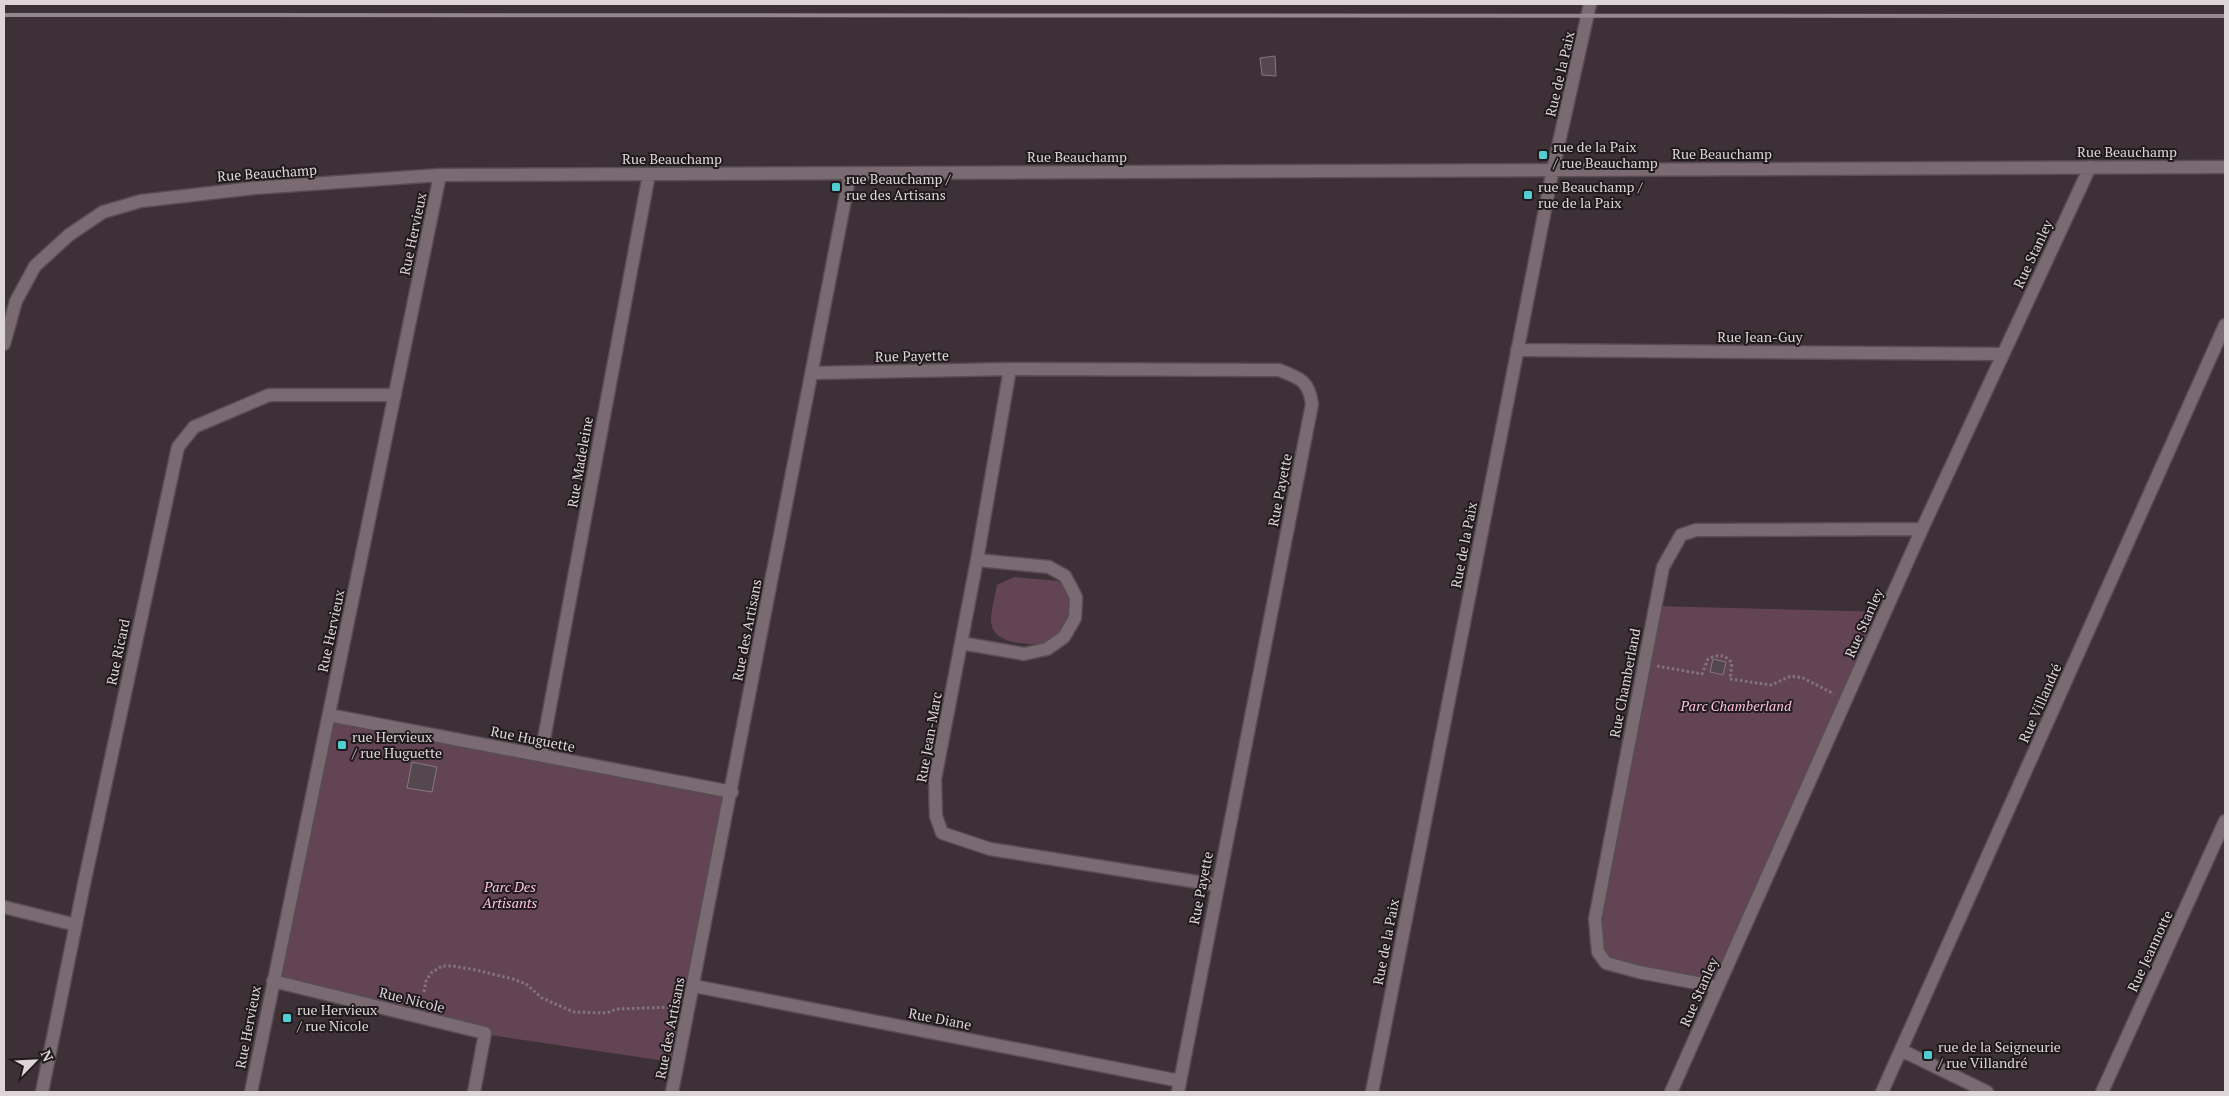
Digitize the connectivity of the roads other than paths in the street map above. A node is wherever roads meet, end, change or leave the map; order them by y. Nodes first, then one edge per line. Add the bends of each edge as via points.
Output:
1 (1590, 4) edge
2 (2090, 167) junction
3 (2225, 167) edge
4 (1553, 169) junction
5 (649, 174) junction
6 (850, 174) junction
7 (440, 175) junction
8 (2225, 325) edge
9 (4, 342) edge
10 (1517, 350) junction
11 (2003, 354) junction
12 (1010, 369) junction
13 (812, 373) junction
14 (396, 395) junction
15 (1922, 529) junction
16 (977, 560) junction
17 (961, 643) junction
18 (329, 715) junction
19 (541, 755) junction
20 (732, 792) junction
21 (2225, 821) edge
22 (1217, 885) junction
23 (4, 907) edge
24 (76, 925) junction
25 (273, 981) junction
26 (694, 986) junction
27 (1718, 987) junction
28 (1902, 1050) junction
29 (1179, 1087) edge
30 (42, 1092) edge
31 (251, 1092) edge
32 (474, 1092) edge
33 (672, 1092) edge
34 (1372, 1092) edge
35 (1671, 1092) edge
36 (1882, 1092) edge
37 (1987, 1092) edge
38 (2102, 1092) edge

1 - 4 street, Rue de la Paix
2 - 3 street, Rue Beauchamp
2 - 4 street, Rue Beauchamp
2 - 11 street, Rue Stanley
4 - 6 street, Rue Beauchamp
4 - 10 street, Rue de la Paix
5 - 6 street, Rue Beauchamp
5 - 7 street, Rue Beauchamp
5 - 19 street, Rue Madeleine
6 - 13 street, Rue des Artisans
7 - 9 street, Rue Beauchamp via 254,188 141,201 103,212 69,235 35,266 16,301
7 - 14 street, Rue Hervieux
8 - 28 street, Rue Villandré
10 - 11 street, Rue Jean-Guy
10 - 34 street, Rue de la Paix
11 - 15 street, Rue Stanley
12 - 13 street, Rue Payette
12 - 16 street, Rue Jean-Marc
12 - 22 street, Rue Payette via 1279,370 1298,378 1310,388 1312,404
13 - 20 street, Rue des Artisans
14 - 18 street, Rue Hervieux
14 - 24 street, Rue Ricard via 269,395 194,427 178,447
15 - 27 street, Rue Stanley
15 - 27 street, Rue Chamberland via 1696,530 1681,535 1663,567 1595,919 1598,952 1606,963
16 - 17 street, Rue Jean-Marc
16 - 17 street via 1049,567 1065,576 1076,597 1075,618 1064,637 1047,649 1024,654
17 - 22 street, Rue Jean-Marc via 935,779 936,816 942,833 990,850
18 - 19 street, Rue Huguette
18 - 25 street, Rue Hervieux
19 - 20 street, Rue Huguette
20 - 26 street, Rue des Artisans
21 - 38 street, Rue Jeannotte
22 - 29 street, Rue Payette
23 - 24 street
24 - 30 street, Rue Ricard
25 - 31 street, Rue Hervieux
25 - 32 street, Rue Nicole via 485,1033
26 - 29 street, Rue Diane
26 - 33 street, Rue des Artisans
27 - 35 street, Rue Stanley
28 - 36 street, Rue Villandré
28 - 37 street

